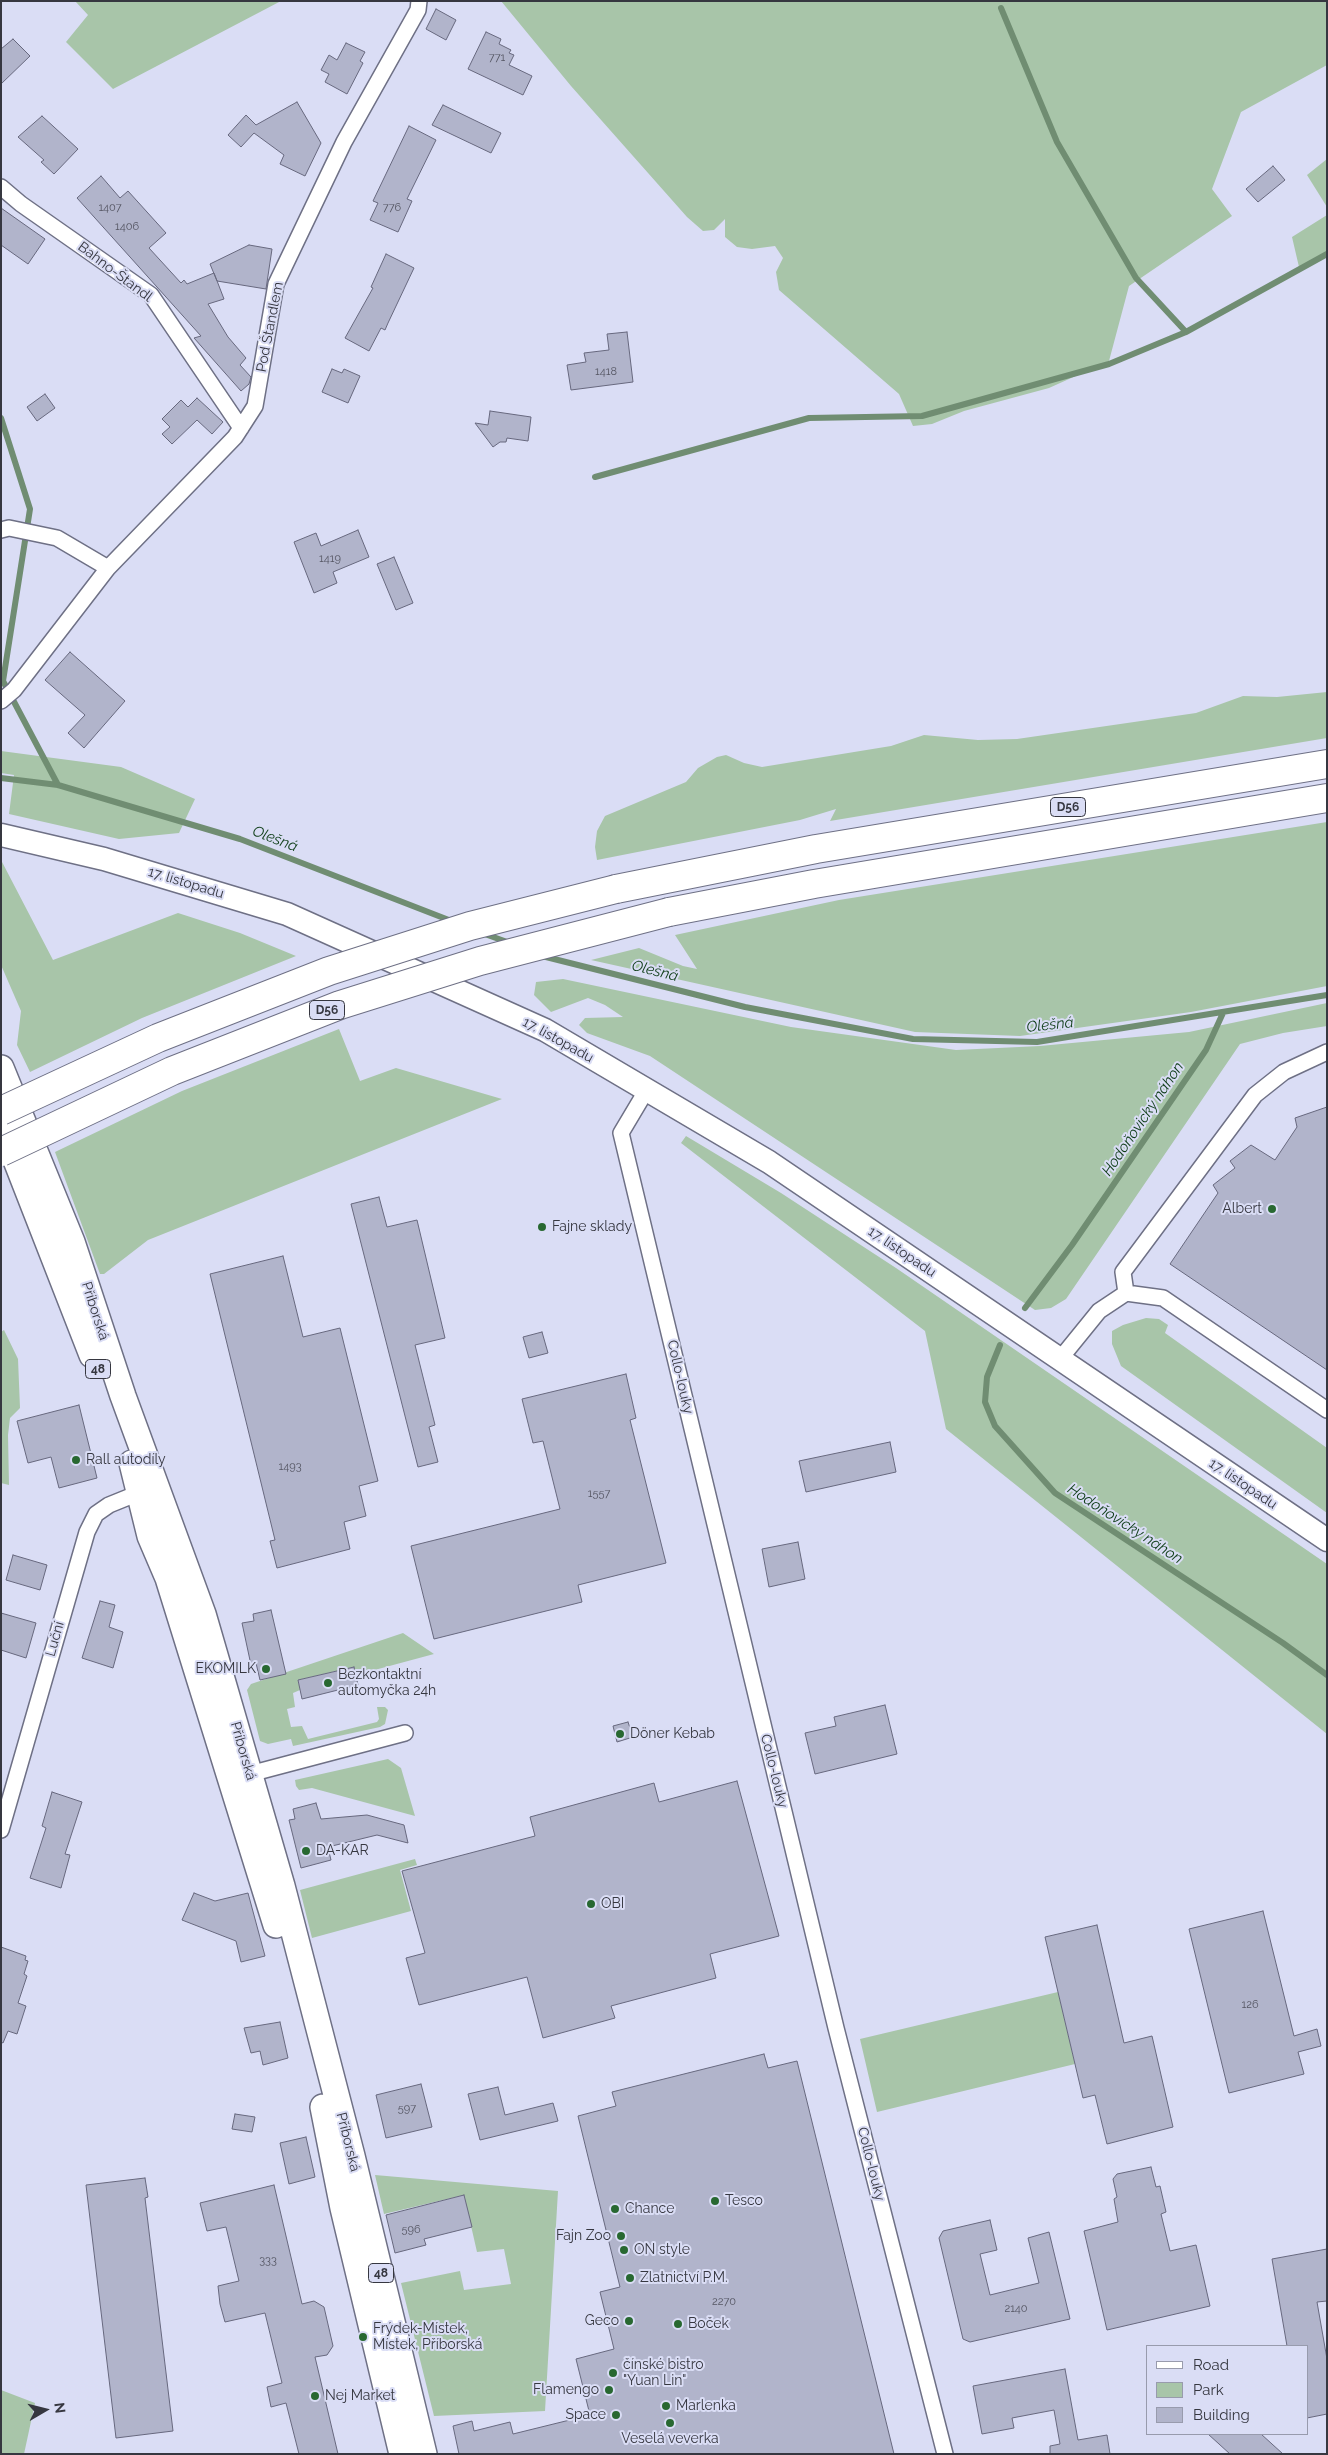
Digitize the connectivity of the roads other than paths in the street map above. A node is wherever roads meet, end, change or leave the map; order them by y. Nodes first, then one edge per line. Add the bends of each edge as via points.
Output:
1 (419, 1) edge
2 (1, 187) edge
3 (241, 428) junction
4 (1, 530) edge
5 (108, 568) junction
6 (1, 701) edge
7 (1327, 764) edge
8 (1327, 798) edge
9 (1, 835) edge
10 (1327, 1052) edge
11 (1, 1068) edge
12 (646, 1091) junction
13 (1, 1111) edge
14 (1, 1122) edge
15 (1, 1152) edge
16 (1126, 1293) junction
17 (1060, 1359) junction
18 (1327, 1410) edge
19 (147, 1490) junction
20 (1327, 1540) edge
21 (405, 1733) dead end
22 (240, 1776) junction
23 (1, 1830) edge
24 (402, 2454) edge
25 (424, 2454) edge
26 (945, 2454) edge

1 - 3 street, Pod Štandlem via 418,10 344,142 276,284 255,406
2 - 3 street, Bahno-Štandl via 20,204 151,295
3 - 5 street, Pod Štandlem
4 - 5 street via 9,528 57,538
5 - 6 street, Pod Štandlem via 14,690
7 - 13 highway, D56, bridge via 816,849 616,889 470,926 328,971 158,1038
8 - 15 highway, D56, bridge via 814,884 669,912 480,961 340,1005 172,1071
9 - 12 main road, 17. listopadu via 104,859 287,914 545,1030
10 - 16 street via 1284,1072 1255,1095 1124,1272
11 - 19 main road, Příborská / 48 via 72,1242
12 - 17 main road, 17. listopadu via 769,1162
12 - 26 street, Collo-louky via 622,1133 836,2028
14 - 19 main road, Příborská / 48 via 133,1465
16 - 17 street via 1099,1310
16 - 18 street via 1163,1298
17 - 20 main road, 17. listopadu
19 - 22 main road, Příborská / 48 via 150,1536
19 - 23 street, Luční via 109,1505 96,1514 87,1532
21 - 22 street
22 - 24 main road, Příborská / 48 via 324,2113 343,2208
22 - 25 main road, Příborská / 48 via 282,1886

